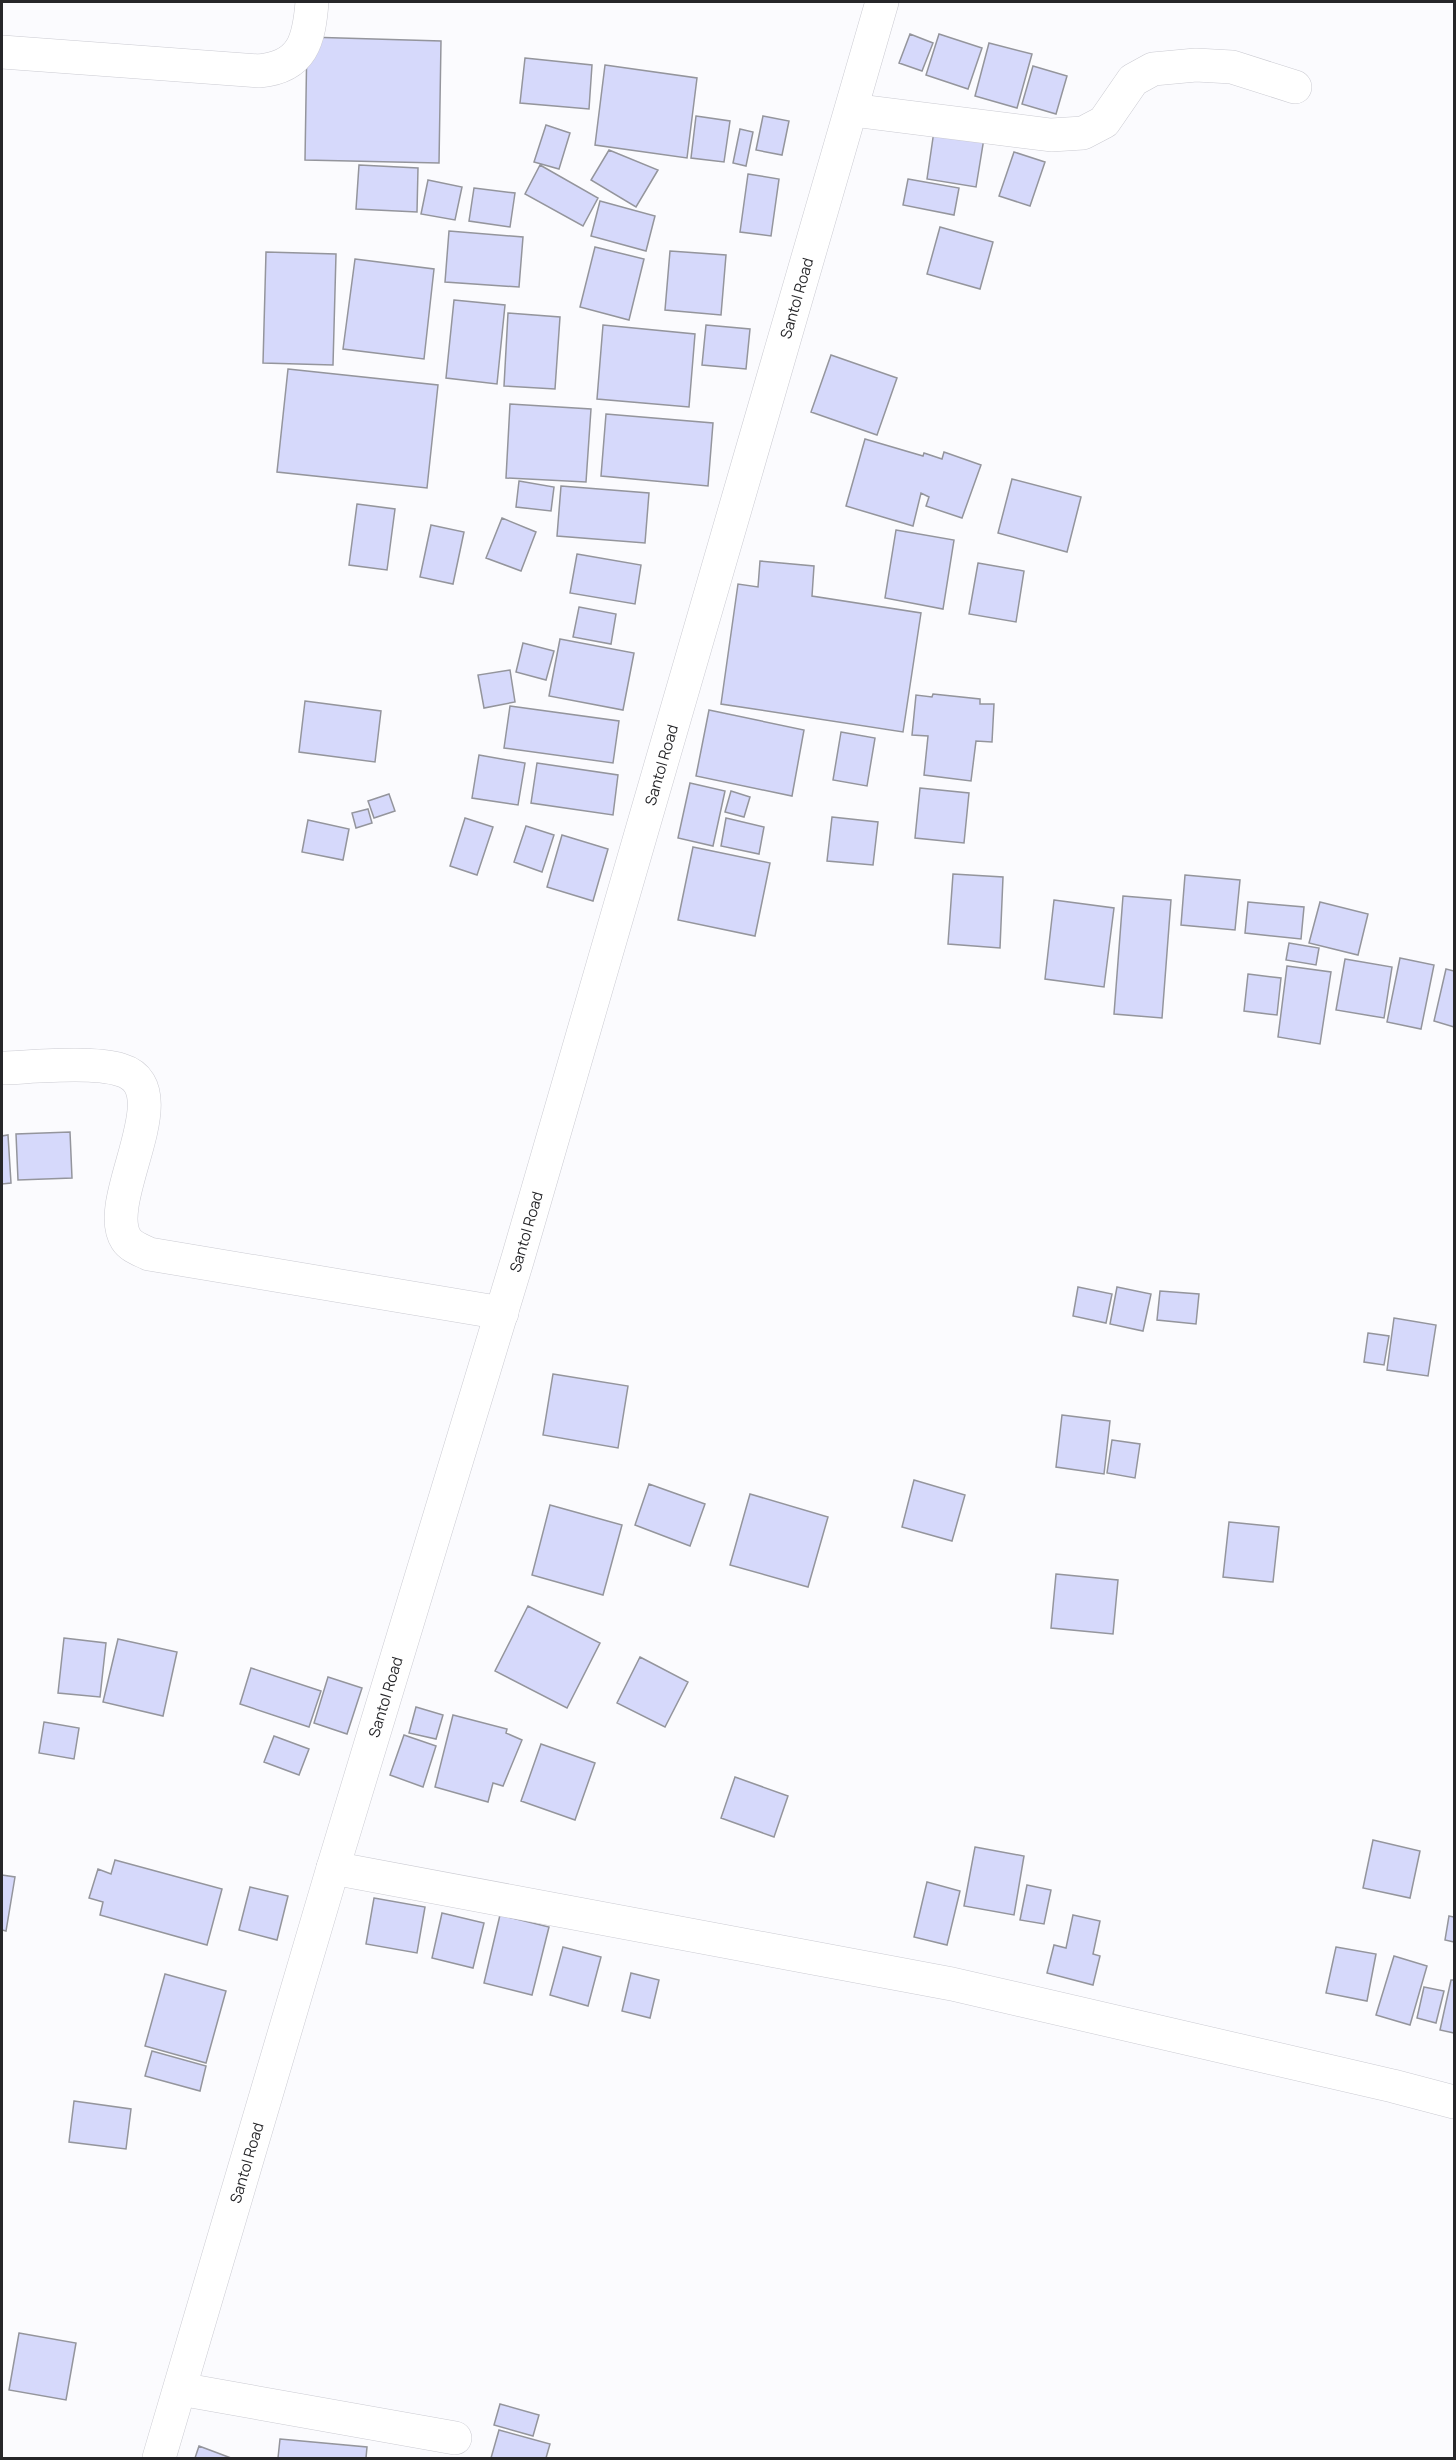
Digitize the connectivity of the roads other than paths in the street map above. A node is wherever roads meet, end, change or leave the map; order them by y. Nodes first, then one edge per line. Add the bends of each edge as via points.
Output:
1 (312, 2) edge
2 (882, 2) edge
3 (2, 51) edge
4 (1295, 87) dead end
5 (852, 110) junction
6 (2, 1068) edge
7 (502, 1313) junction
8 (333, 1868) junction
9 (1455, 2102) edge
10 (180, 2389) junction
11 (455, 2438) dead end
12 (159, 2458) edge

1 - 3 street via 304,47 286,65 273,70
2 - 5 street, Santol Road
4 - 5 street via 1232,67 1153,69 1133,80 1104,122 1083,133 1051,135
5 - 7 street, Santol Road
6 - 7 street via 101,1067 121,1070 140,1084 145,1110 124,1196 122,1222 123,1234 137,1249
7 - 8 street, Santol Road
8 - 9 street via 952,1984
8 - 10 street, Santol Road
10 - 11 street
10 - 12 street, Santol Road

